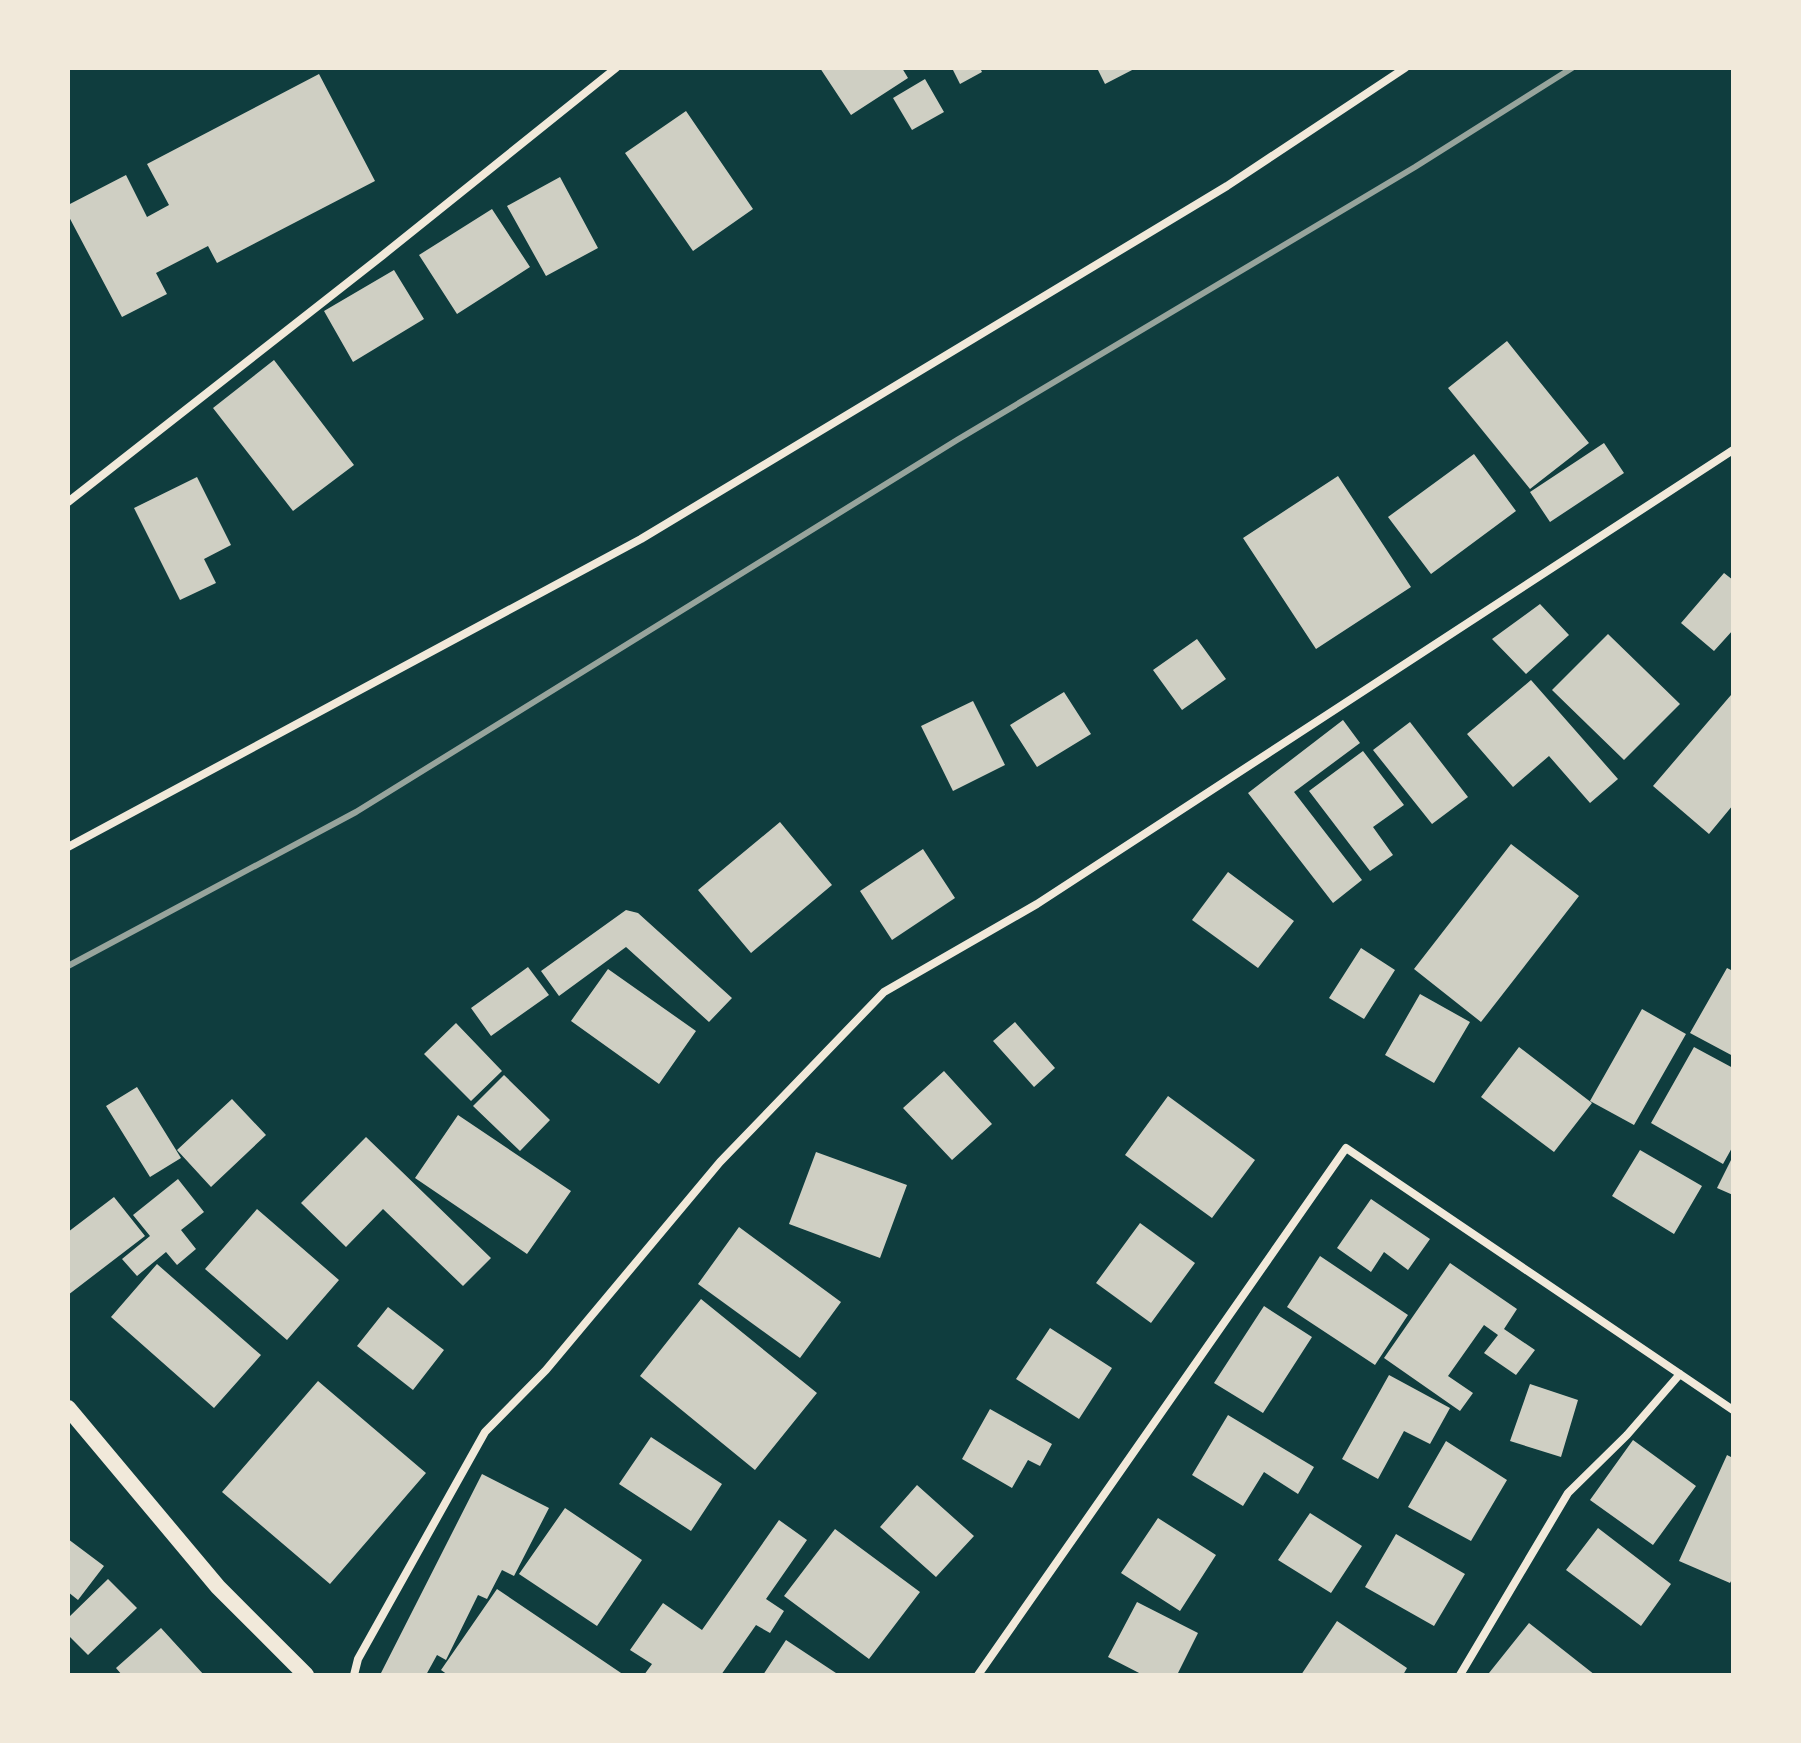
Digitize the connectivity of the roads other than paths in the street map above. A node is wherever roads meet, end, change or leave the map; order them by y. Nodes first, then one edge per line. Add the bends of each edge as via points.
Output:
1 (616, 68) edge
2 (1405, 68) edge
3 (1733, 450) edge
4 (68, 502) edge
5 (68, 847) edge
6 (1680, 1374) junction
7 (68, 1408) edge
8 (1733, 1410) edge
9 (306, 1675) edge
10 (354, 1675) edge
11 (978, 1675) edge
12 (1460, 1675) edge

1 - 4 street
2 - 5 street via 1227,186 641,539
3 - 10 street via 1037,904 884,992 720,1162 546,1370 485,1432 358,1659
6 - 8 street
6 - 11 street via 1346,1148
6 - 12 street via 1568,1493
7 - 9 main road via 218,1587

